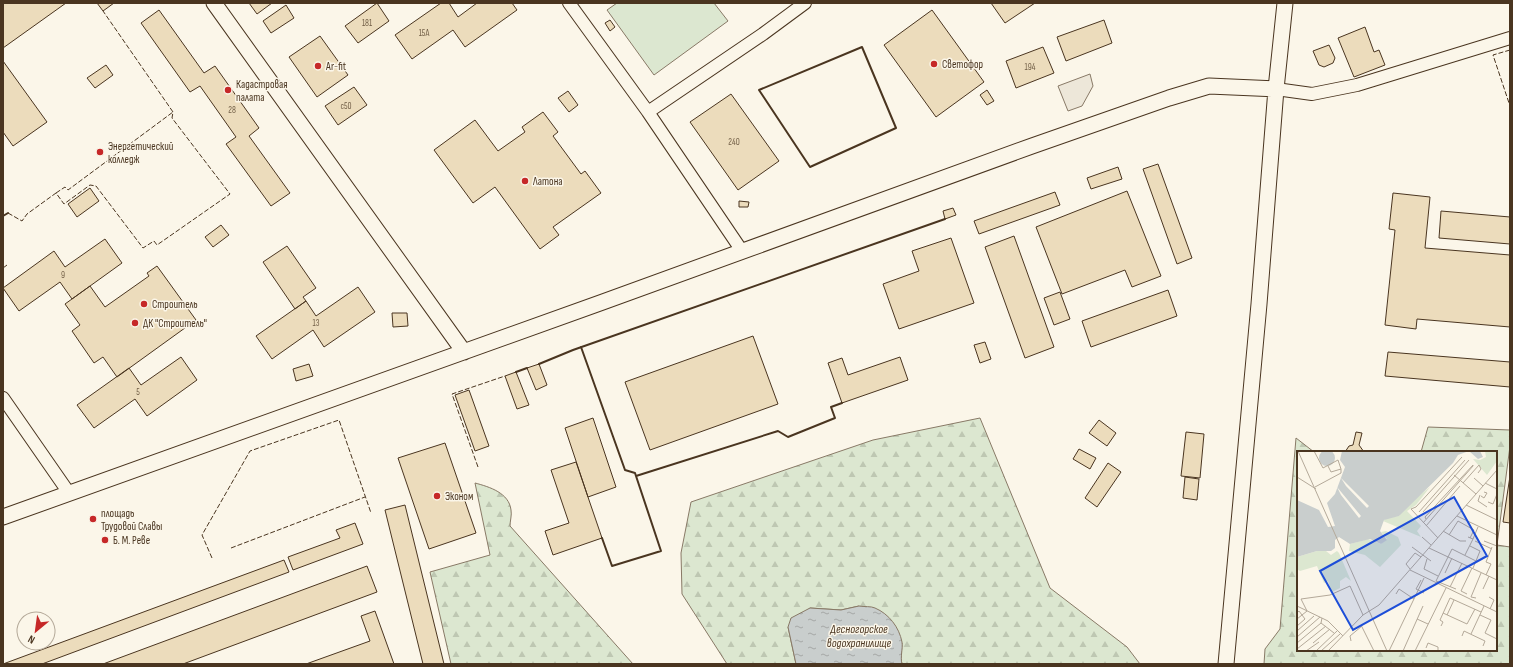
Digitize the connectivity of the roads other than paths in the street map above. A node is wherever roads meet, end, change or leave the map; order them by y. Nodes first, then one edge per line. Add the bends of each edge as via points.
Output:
1 (214, 3) edge
2 (569, 3) edge
3 (805, 3) edge
4 (1285, 3) edge
5 (1510, 38) edge
6 (1276, 89) junction
7 (648, 112) junction
8 (742, 251) junction
9 (464, 352) junction
10 (3, 398) edge
11 (69, 493) junction
12 (3, 517) edge
13 (1226, 664) edge

1 - 9 street
2 - 7 street
3 - 7 street
4 - 6 street
5 - 6 street via 1357,85 1312,94
6 - 8 street via 1209,86 1169,98
6 - 13 street
7 - 8 street
8 - 9 street
9 - 11 street
10 - 11 street
11 - 12 street

